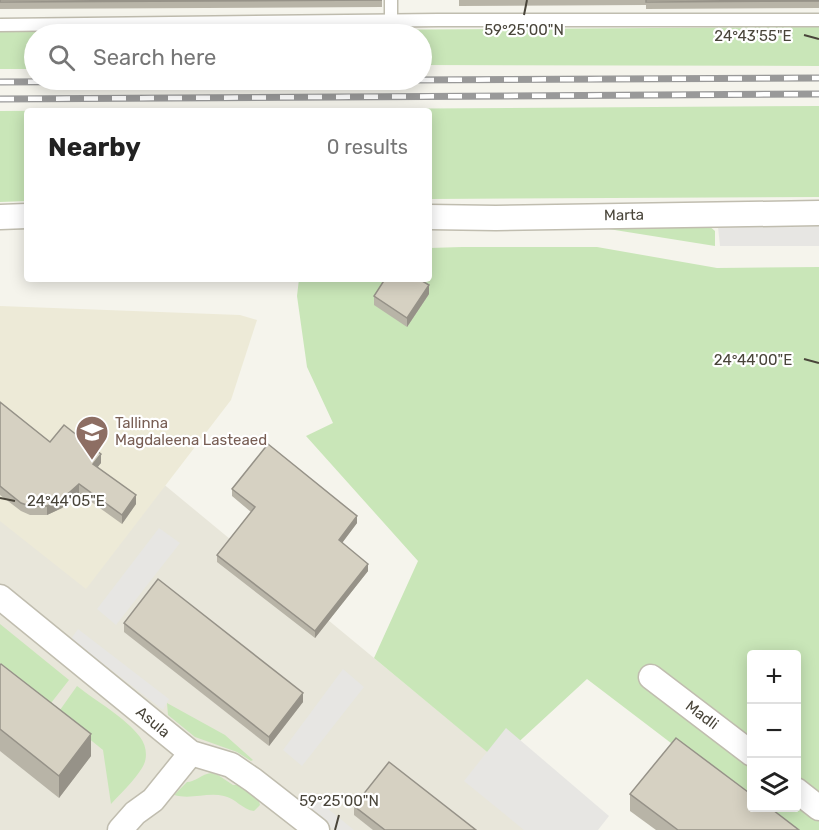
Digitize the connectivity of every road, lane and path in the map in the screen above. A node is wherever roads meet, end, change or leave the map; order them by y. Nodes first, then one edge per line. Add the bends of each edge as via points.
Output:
1 (391, 0) edge
2 (391, 20) junction
3 (819, 20) edge
4 (78, 24) edge
5 (0, 25) edge
6 (24, 25) edge
7 (819, 213) edge
8 (0, 216) edge
9 (24, 216) edge
10 (432, 217) edge
11 (0, 597) edge
12 (651, 677) dead end
13 (747, 750) edge
14 (191, 753) junction
15 (801, 794) edge
16 (819, 808) edge
17 (120, 830) edge
18 (317, 830) edge

1 - 2 lane
2 - 3 lane
2 - 4 lane
5 - 6 lane
7 - 10 street, Marta
8 - 9 street
11 - 14 street, Asula
12 - 13 street, Madli
14 - 17 street via 157,795
14 - 18 street, Asula via 231,765
15 - 16 street

